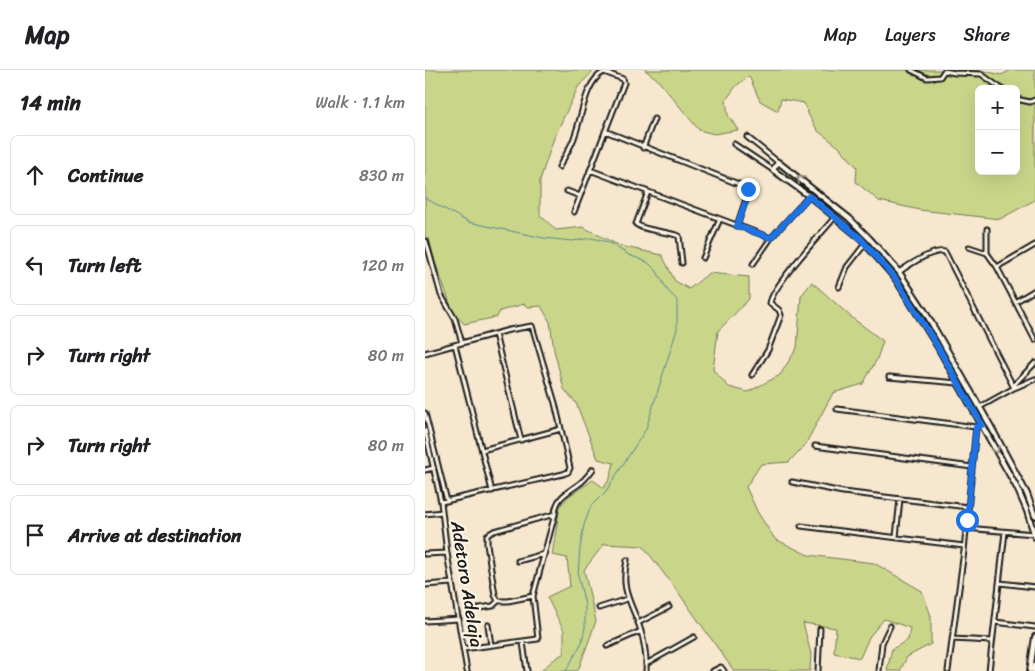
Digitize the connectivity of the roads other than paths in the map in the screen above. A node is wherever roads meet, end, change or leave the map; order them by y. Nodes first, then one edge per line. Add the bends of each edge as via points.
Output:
1 (911, 70) edge
2 (996, 85) edge
3 (1020, 100) edge
4 (1035, 100) edge
5 (654, 119) dead end
6 (605, 132) junction
7 (747, 137) dead end
8 (734, 144) dead end
9 (643, 148) junction
10 (778, 162) junction
11 (559, 167) dead end
12 (590, 170) junction
13 (773, 170) junction
14 (567, 191) dead end
15 (647, 192) junction
16 (580, 196) junction
17 (809, 196) junction
18 (574, 212) dead end
19 (836, 217) junction
20 (720, 219) junction
21 (737, 226) junction
22 (987, 229) dead end
23 (771, 238) junction
24 (426, 241) edge
25 (865, 244) junction
26 (1035, 245) edge
27 (969, 247) dead end
28 (987, 253) junction
29 (703, 258) dead end
30 (682, 263) dead end
31 (753, 264) dead end
32 (997, 267) junction
33 (899, 272) junction
34 (839, 287) dead end
35 (1035, 290) edge
36 (1015, 302) junction
37 (495, 334) junction
38 (1035, 340) edge
39 (462, 343) junction
40 (455, 345) junction
41 (425, 352) edge
42 (1035, 363) edge
43 (752, 376) dead end
44 (889, 377) dead end
45 (1035, 379) edge
46 (959, 383) junction
47 (1014, 388) junction
48 (970, 390) junction
49 (965, 393) junction
50 (980, 408) junction
51 (837, 409) dead end
52 (425, 415) edge
53 (982, 425) junction
54 (976, 427) junction
55 (561, 429) junction
56 (425, 430) edge
57 (521, 440) junction
58 (815, 446) dead end
59 (482, 450) junction
60 (972, 467) junction
61 (434, 468) junction
62 (593, 469) dead end
63 (425, 470) edge
64 (792, 482) dead end
65 (492, 491) junction
66 (900, 499) junction
67 (447, 500) junction
68 (441, 502) junction
69 (968, 506) junction
70 (442, 512) junction
71 (425, 514) edge
72 (555, 514) junction
73 (1035, 516) edge
74 (801, 526) dead end
75 (966, 528) junction
76 (1005, 532) junction
77 (1035, 535) edge
78 (895, 537) junction
79 (964, 546) junction
80 (447, 553) junction
81 (425, 554) edge
82 (545, 554) junction
83 (627, 560) dead end
84 (518, 561) dead end
85 (452, 583) junction
86 (1000, 583) junction
87 (425, 585) edge
88 (1035, 587) edge
89 (533, 596) junction
90 (627, 599) junction
91 (498, 600) junction
92 (669, 607) dead end
93 (480, 608) dead end
94 (599, 608) dead end
95 (459, 619) junction
96 (425, 621) edge
97 (995, 622) junction
98 (638, 623) junction
99 (488, 625) dead end
100 (890, 626) dead end
101 (1035, 626) edge
102 (820, 628) dead end
103 (641, 631) junction
104 (1035, 637) edge
105 (694, 638) dead end
106 (952, 639) junction
107 (992, 641) junction
108 (523, 642) junction
109 (491, 645) junction
110 (607, 646) dead end
111 (463, 649) junction
112 (646, 664) junction
113 (1035, 665) edge
114 (467, 671) edge
115 (527, 671) edge
116 (646, 671) edge
117 (713, 671) edge
118 (724, 671) edge
119 (818, 671) edge
120 (879, 671) edge
121 (948, 671) edge
122 (989, 671) edge
123 (1030, 671) edge
124 (1034, 671) edge

1 - 2 street via 927,78 940,77 944,71 977,73
3 - 4 street
5 - 9 street
6 - 9 street
6 - 11 street via 624,82 604,72 588,93 575,136
6 - 12 street
7 - 10 street
8 - 13 street
9 - 21 street via 746,186 749,193
10 - 13 street
33 -> 10 street via 849,218
12 - 15 street
12 - 16 street
13 - 17 street
14 - 16 street
15 - 20 street
15 - 30 street via 636,224 679,236
16 - 18 street
17 - 19 street
17 - 23 street
19 - 25 street
19 - 43 street via 771,298 770,302 781,315 768,350
20 - 21 street
20 - 29 street
21 - 23 street
22 - 28 street
23 - 31 street
24 - 39 street via 441,295 455,319
25 - 34 street via 847,267
25 - 46 street via 911,301
26 - 32 street
27 - 28 street
28 - 32 street
32 - 36 street
33 - 47 street via 938,251 945,252
33 - 48 street
35 - 36 street
36 - 38 street
37 - 39 street
37 - 55 street via 532,326
37 - 57 street
39 - 40 street
40 - 41 street
40 - 59 street
42 - 47 street
44 - 46 street
45 - 47 street
46 - 49 street
47 - 50 street
48 - 49 street
48 - 50 street
49 - 53 street
50 - 73 street
51 - 54 street
52 - 67 street, Adetoro Adelaja
53 - 54 street
53 -> 77 street via 1017,488
54 - 60 street
55 - 57 street
55 - 65 street via 570,468 568,472
56 - 61 street, Adetoro Adelaja
57 - 59 street
58 - 60 street
59 - 65 street
60 - 69 street
61 - 63 street
61 - 68 street, Adetoro Adelaja
62 - 72 street via 581,483 560,497
64 - 66 street
65 - 67 street
66 - 69 street
66 - 78 street
67 - 68 street
68 - 70 street, Adetoro Adelaja
69 - 75 street
70 - 71 street
70 - 80 street, Adetoro Adelaja
72 - 82 street
72 - 91 street via 487,535
74 - 78 street
75 - 76 street
75 - 79 street
76 - 77 street
76 - 86 street
78 - 79 street
79 - 106 street
80 - 81 street
80 - 85 street, Adetoro Adelaja
82 - 84 street
82 - 89 street
83 - 90 street via 624,574
85 - 87 street
85 - 95 street, Adetoro Adelaja
86 - 88 street
86 - 97 street
89 - 91 street
89 - 108 street via 539,637 536,641
90 - 94 street
90 - 98 street
91 - 93 street via 493,606
92 - 98 street
95 - 96 street
95 - 111 street, Adetoro Adelaja
97 - 101 street
97 - 107 street
98 - 103 street
99 - 109 street
100 - 120 street via 882,643
102 - 119 street
103 - 110 street
103 - 112 street
104 - 123 street
105 - 112 street
106 - 107 street
106 - 121 street
107 - 122 street
108 - 109 street
108 - 115 street
109 - 111 street
111 - 114 street, Adetoro Adelaja
112 - 116 street
113 - 124 street
117 - 118 street via 721,667

